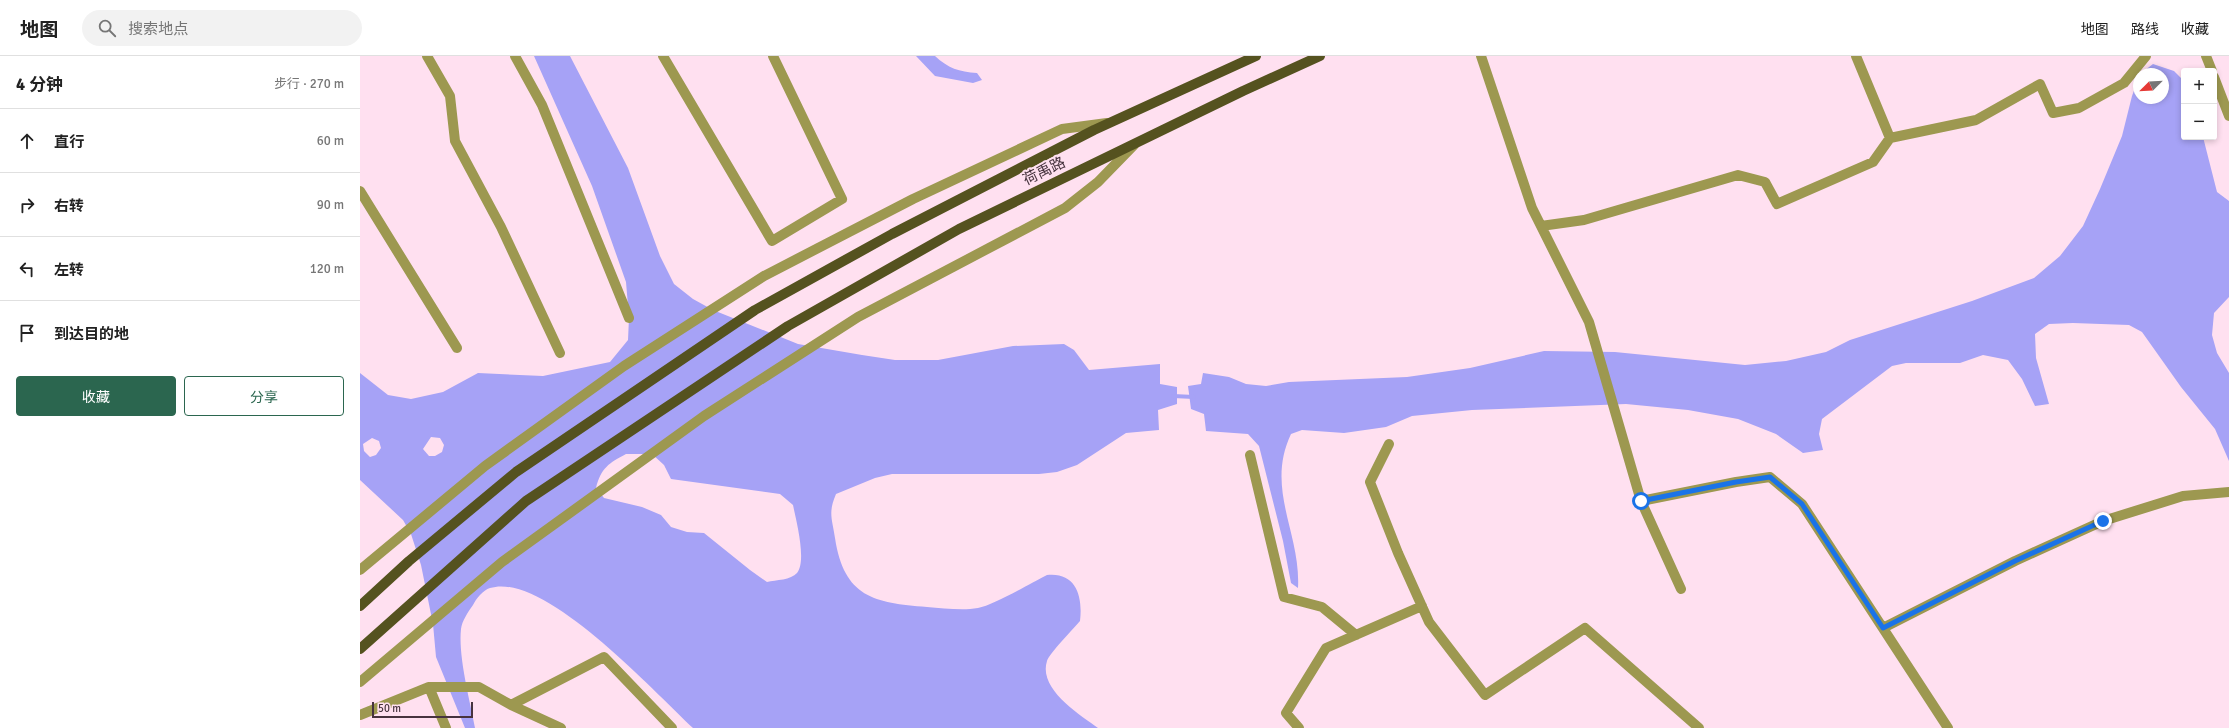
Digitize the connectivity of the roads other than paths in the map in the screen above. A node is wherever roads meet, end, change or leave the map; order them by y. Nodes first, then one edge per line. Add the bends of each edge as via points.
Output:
1 (426, 56) edge
2 (515, 56) edge
3 (662, 56) edge
4 (773, 56) edge
5 (1256, 56) edge
6 (1320, 56) edge
7 (1481, 56) edge
8 (1856, 56) edge
9 (2146, 56) edge
10 (2206, 56) edge
11 (2211, 68) edge
12 (2217, 85) edge
13 (2229, 116) edge
14 (1111, 122) junction
15 (1890, 138) junction
16 (1135, 143) junction
17 (360, 192) edge
18 (1541, 226) junction
19 (629, 318) dead end
20 (457, 348) dead end
21 (560, 353) dead end
22 (1389, 444) dead end
23 (1250, 455) dead end
24 (2229, 492) edge
25 (1641, 501) junction
26 (360, 570) edge
27 (1681, 589) dead end
28 (360, 606) edge
29 (1422, 606) junction
30 (1883, 628) junction
31 (1356, 635) junction
32 (360, 649) edge
33 (360, 682) edge
34 (429, 687) junction
35 (511, 705) junction
36 (360, 715) edge
37 (446, 728) edge
38 (561, 728) edge
39 (672, 728) edge
40 (1299, 728) edge
41 (1699, 728) edge
42 (1948, 728) edge

1 - 21 street via 450,96 454,141 501,227
2 - 19 street via 542,105
3 - 4 street via 772,241 842,199
5 - 14 main road, 荷禹路
6 - 16 main road, 荷禹路
7 - 18 street via 1532,208
8 - 15 street
9 - 15 street via 2124,82 2079,108 2053,113 2040,84 1976,120
10 - 11 street
12 - 13 street
14 - 26 street via 1062,128 906,202 764,276 624,366 485,466
14 - 28 main road, 荷禹路 via 892,234 755,310 516,472
15 - 18 street via 1872,162 1776,204 1765,182 1738,175 1584,220
16 - 32 main road, 荷禹路 via 959,229 788,326 526,501
16 - 33 street via 1098,182 1065,208 858,317 697,421 502,562
17 - 20 street
18 - 25 street via 1589,322
22 - 29 street via 1370,482
23 - 31 street via 1284,597 1322,607
24 - 30 street via 2183,496 2103,521 2015,561
25 - 27 street
25 - 30 street via 1770,477 1802,504
29 - 31 street
29 - 41 street via 1429,622 1485,695 1585,628
30 - 42 street
31 - 40 street via 1326,648 1286,713
34 - 35 street via 479,688
34 - 36 street
34 - 37 street
35 - 38 street
35 - 39 street via 604,657

